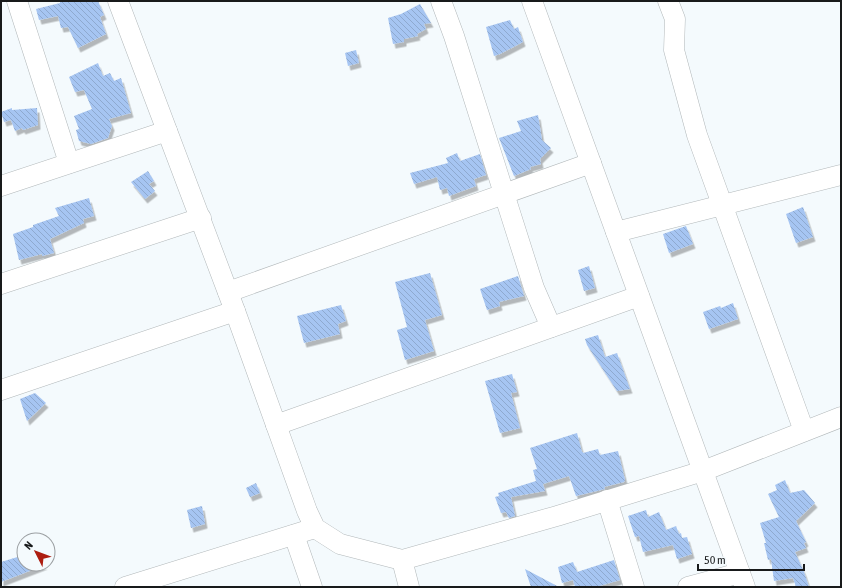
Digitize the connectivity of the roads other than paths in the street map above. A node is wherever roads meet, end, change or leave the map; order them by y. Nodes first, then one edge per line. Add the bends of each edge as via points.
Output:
1 (17, 1) edge
2 (118, 1) edge
3 (441, 1) edge
4 (532, 1) edge
5 (668, 1) edge
6 (167, 131) junction
7 (591, 163) junction
8 (69, 164) junction
9 (841, 175) edge
10 (1, 186) edge
11 (504, 194) junction
12 (723, 205) junction
13 (201, 218) junction
14 (616, 232) junction
15 (1, 284) edge
16 (228, 292) junction
17 (639, 296) junction
18 (236, 311) junction
19 (551, 327) junction
20 (1, 390) edge
21 (841, 417) edge
22 (276, 425) junction
23 (804, 432) junction
24 (703, 471) junction
25 (607, 500) junction
26 (315, 528) junction
27 (294, 535) junction
28 (402, 560) junction
29 (742, 580) edge
30 (125, 587) edge
31 (312, 587) edge
32 (409, 587) edge
33 (634, 587) edge
34 (688, 587) edge

1 - 8 street
2 - 6 street
3 - 11 street
4 - 7 street
5 - 12 street via 675,19 674,50 696,128
6 - 8 street
6 - 13 street
7 - 11 street
7 - 14 street
8 - 10 street
9 - 12 street
11 - 16 street
11 - 19 street via 534,288
12 - 14 street
12 - 23 street
13 - 15 street
13 - 16 street
14 - 17 street
16 - 18 street
17 - 19 street
17 - 24 street
18 - 20 street
18 - 22 street
19 - 22 street
21 - 23 street
22 - 26 street
23 - 24 street
24 - 25 street
24 - 29 street
25 - 28 street
25 - 33 street
26 - 27 street
26 - 28 street via 340,544
27 - 30 street
27 - 31 street
28 - 32 street
29 - 34 street

